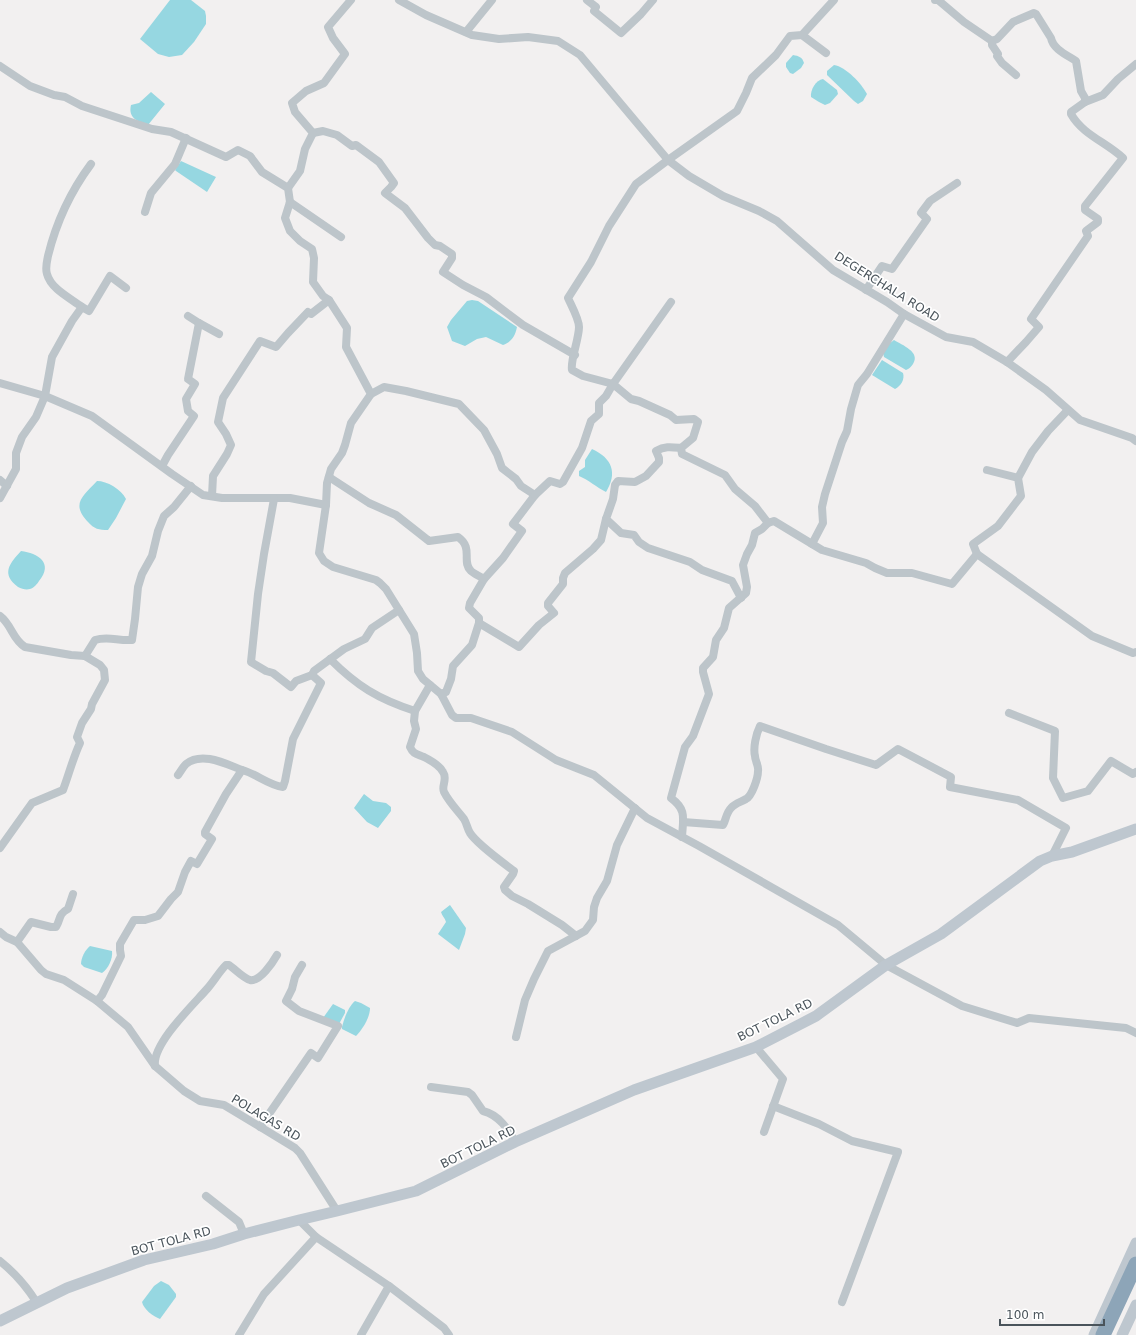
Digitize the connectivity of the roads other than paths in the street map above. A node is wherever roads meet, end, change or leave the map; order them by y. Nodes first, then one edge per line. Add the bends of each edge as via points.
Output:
1 (351, 0) edge
2 (399, 0) edge
3 (492, 0) edge
4 (587, 0) edge
5 (653, 0) edge
6 (834, 0) edge
7 (935, 0) edge
8 (466, 32) junction
9 (802, 35) junction
10 (992, 41) junction
11 (826, 53) dead end
12 (1136, 64) edge
13 (0, 66) edge
14 (1016, 75) dead end
15 (1084, 102) junction
16 (313, 133) junction
17 (186, 138) junction
18 (668, 160) junction
19 (90, 164) dead end
20 (957, 183) dead end
21 (288, 188) junction
22 (290, 202) junction
23 (145, 212) dead end
24 (341, 237) dead end
25 (126, 288) dead end
26 (866, 290) junction
27 (329, 300) junction
28 (671, 302) dead end
29 (82, 307) junction
30 (904, 314) junction
31 (188, 316) dead end
32 (199, 323) junction
33 (218, 334) dead end
34 (575, 354) junction
35 (1007, 362) junction
36 (0, 383) edge
37 (613, 384) junction
38 (370, 394) junction
39 (45, 396) junction
40 (1066, 412) dead end
41 (1136, 441) edge
42 (681, 448) junction
43 (162, 466) junction
44 (987, 470) dead end
45 (329, 477) junction
46 (1018, 478) junction
47 (0, 480) edge
48 (7, 486) junction
49 (190, 486) junction
50 (535, 495) junction
51 (212, 496) junction
52 (0, 498) edge
53 (274, 499) junction
54 (326, 505) junction
55 (606, 519) junction
56 (768, 523) junction
57 (812, 544) junction
58 (977, 554) junction
59 (484, 579) junction
60 (741, 598) junction
61 (399, 610) junction
62 (0, 616) edge
63 (479, 623) junction
64 (1136, 652) edge
65 (85, 656) junction
66 (330, 659) junction
67 (312, 675) junction
68 (430, 685) junction
69 (442, 694) junction
70 (415, 711) junction
71 (1009, 713) dead end
72 (242, 770) junction
73 (1136, 772) edge
74 (178, 775) dead end
75 (635, 808) junction
76 (683, 822) junction
77 (1136, 828) edge
78 (682, 837) junction
79 (0, 848) edge
80 (1052, 856) junction
81 (73, 894) dead end
82 (0, 932) edge
83 (576, 936) junction
84 (17, 942) junction
85 (277, 955) dead end
86 (302, 965) dead end
87 (886, 965) junction
88 (97, 1001) junction
89 (1136, 1032) edge
90 (516, 1037) dead end
91 (756, 1047) junction
92 (155, 1066) junction
93 (431, 1087) dead end
94 (773, 1106) junction
95 (260, 1127) junction
96 (764, 1132) dead end
97 (515, 1142) junction
98 (206, 1196) dead end
99 (337, 1212) junction
100 (299, 1220) junction
101 (244, 1234) junction
102 (316, 1237) junction
103 (1136, 1243) edge
104 (0, 1261) edge
105 (1136, 1264) edge
106 (389, 1286) junction
107 (1136, 1286) edge
108 (842, 1302) dead end
109 (37, 1303) junction
110 (1136, 1305) edge
111 (0, 1321) edge
112 (239, 1335) edge
113 (361, 1335) edge
114 (449, 1335) edge
115 (1094, 1335) edge
116 (1103, 1335) edge
117 (1113, 1335) edge
118 (1122, 1335) edge

1 - 16 street via 328,27 345,54 324,84 306,91 292,103 295,112
2 - 8 street, DEGERCHALA ROAD
3 - 8 street
4 - 5 street via 596,7 594,11 621,33
6 - 9 street
7 - 10 street
8 - 18 street, DEGERCHALA ROAD via 499,39 528,37 558,41 580,55
9 - 11 street
9 - 18 street via 790,36 776,55 752,78 737,111
10 - 14 street via 997,56
10 - 15 street via 1013,22 1036,14 1052,42 1076,61
12 - 15 street via 1118,78 1103,95
13 - 17 street via 30,86 65,97 82,106
15 - 35 street via 1070,114 1078,125 1123,158 1085,206 1085,210 1098,219 1098,222 1086,231 1088,236 1031,319 1039,327
16 - 21 street via 304,149 300,171
16 - 34 street via 324,131 337,136 352,146 356,145 379,162 394,183 385,193 405,208 435,245 452,254 443,272 486,297 523,325
17 - 21 street via 226,157 238,150 250,156 262,172
17 - 23 street via 175,164 151,193
18 - 26 street, DEGERCHALA ROAD via 723,196 777,221 833,270
18 - 34 street via 636,184 568,298 580,326
19 - 29 street via 57,226 46,266 47,274 55,288
20 - 26 street via 930,200 921,213 927,219 896,264 892,269 882,266
21 - 22 street
22 - 24 street
22 - 27 street via 285,218 290,231 312,249 313,282
25 - 29 street via 110,276 89,310
26 - 30 street, DEGERCHALA ROAD
27 - 38 street via 347,328 346,347
27 - 51 street via 311,314 308,312 276,347 260,341 223,398 218,422 231,445 213,476
28 - 37 street
29 - 39 street via 52,357
30 - 35 street, DEGERCHALA ROAD via 946,337 973,342
30 - 57 street via 858,385 847,431 825,494 822,507 823,523
31 - 32 street
32 - 33 street
32 - 43 street via 188,379 194,384 186,399 188,411 194,416
34 - 37 street via 572,370 583,376
35 - 41 street, DEGERCHALA ROAD via 1046,390 1080,420
36 - 39 street
37 - 42 street via 632,399 676,420 694,419 698,422 693,438
37 - 50 street via 599,403 598,414 591,421 582,448 563,482 560,484 550,481
38 - 45 street via 351,422 346,444
38 - 50 street via 384,387 459,404 484,430 502,468
39 - 43 street via 92,416
39 - 48 street via 36,417 22,437 16,453 16,470
40 - 46 street via 1032,452
42 - 55 street via 667,446 656,452 658,462 646,476 635,482 618,481
42 - 56 street via 682,454 725,475
43 - 49 street
44 - 46 street
45 - 54 street
45 - 59 street via 369,503 396,515 429,541 458,537 465,542 470,570
46 - 58 street via 1021,496 998,526 973,544
47 - 48 street
48 - 52 street
49 - 51 street via 203,495
49 - 65 street via 164,516 158,531 152,556 138,587 132,640 122,641 104,637 95,640
50 - 59 street via 513,524 522,531
51 - 53 street
53 - 54 street via 290,498
53 - 67 street via 258,594 251,662 274,673 291,687 296,681
54 - 61 street via 319,547 319,553 324,561 333,567 380,582
55 - 60 street via 621,533 634,535 648,548 690,562 702,570 732,581
55 - 63 street via 601,540 566,573 563,584 548,603 554,613 519,647
56 - 57 street via 774,521
56 - 60 street via 755,532 744,560 743,571 747,587
57 - 58 street via 887,573 912,573 952,584
58 - 64 street via 1092,636 1132,653
59 - 63 street via 469,608 479,618
60 - 76 street via 729,608 724,628 716,640 713,657 703,668 709,694 693,736 684,747 671,798 682,808
61 - 66 street via 372,628 365,639
61 - 68 street via 414,634 418,671 423,680
62 - 65 street via 7,621 16,639 26,646
63 - 69 street via 472,645 453,666 452,679 446,692
65 - 79 street via 100,665 104,670 105,680 82,723 77,737 80,743 63,790 32,803
66 - 67 street
66 - 70 street via 354,682 392,704
67 - 72 street via 321,683 293,739 283,787 274,786
68 - 69 street
68 - 70 street
69 - 75 street via 456,718 471,718 512,732 556,760 594,774
70 - 83 street via 416,729 410,747 412,752 424,757 444,772 443,790 465,820 470,834 514,871 504,887 505,890
71 - 73 street via 1055,731 1053,778 1062,798 1088,791 1111,761 1133,774
72 - 74 street via 205,758 195,759 186,764
72 - 88 street via 205,832 212,839 197,864 191,861 184,872 178,892 158,916 134,920 120,944 121,956
75 - 78 street via 647,818
75 - 83 street via 617,845 607,881 597,898 593,920 585,931
76 - 78 street
76 - 80 street via 723,825 731,808 751,795 758,770 754,756 760,726 876,765 898,749 951,777 950,787 1018,800 1066,828
77 - 80 main road, BOT TOLA RD via 1072,852
78 - 87 street via 838,925
80 - 87 main road, BOT TOLA RD via 1040,861 941,934
81 - 84 street via 68,909 59,917 56,926 31,922
82 - 84 street, POLAGAS RD
83 - 90 street via 548,951 525,1000
84 - 88 street, POLAGAS RD via 46,974 64,980
85 - 92 street via 270,967 256,979 250,980 230,965 226,965 168,1033 157,1053
86 - 95 street via 286,1001 299,1011 338,1026 318,1058 311,1053
87 - 89 street via 962,1006 1017,1023 1029,1018 1126,1028
87 - 91 main road, BOT TOLA RD via 816,1016
88 - 92 street, POLAGAS RD via 128,1027
91 - 94 street via 783,1079
91 - 97 main road, BOT TOLA RD via 634,1090
92 - 95 street, POLAGAS RD via 200,1101 224,1105
93 - 97 street via 468,1092 483,1111 506,1127
94 - 96 street
94 - 108 street via 819,1124 852,1141 898,1152
95 - 99 street, POLAGAS RD via 300,1153
97 - 99 main road, BOT TOLA RD via 416,1191
98 - 101 street via 239,1222
99 - 100 main road, BOT TOLA RD
100 - 101 main road, BOT TOLA RD
100 - 102 street
101 - 109 main road, BOT TOLA RD via 214,1244 144,1260 67,1288
102 - 106 street
102 - 112 street via 264,1294
103 - 115 main road
104 - 109 street via 29,1290
105 - 116 highway
106 - 113 street
106 - 114 street via 444,1328
107 - 117 highway
109 - 111 main road, BOT TOLA RD
110 - 118 main road

